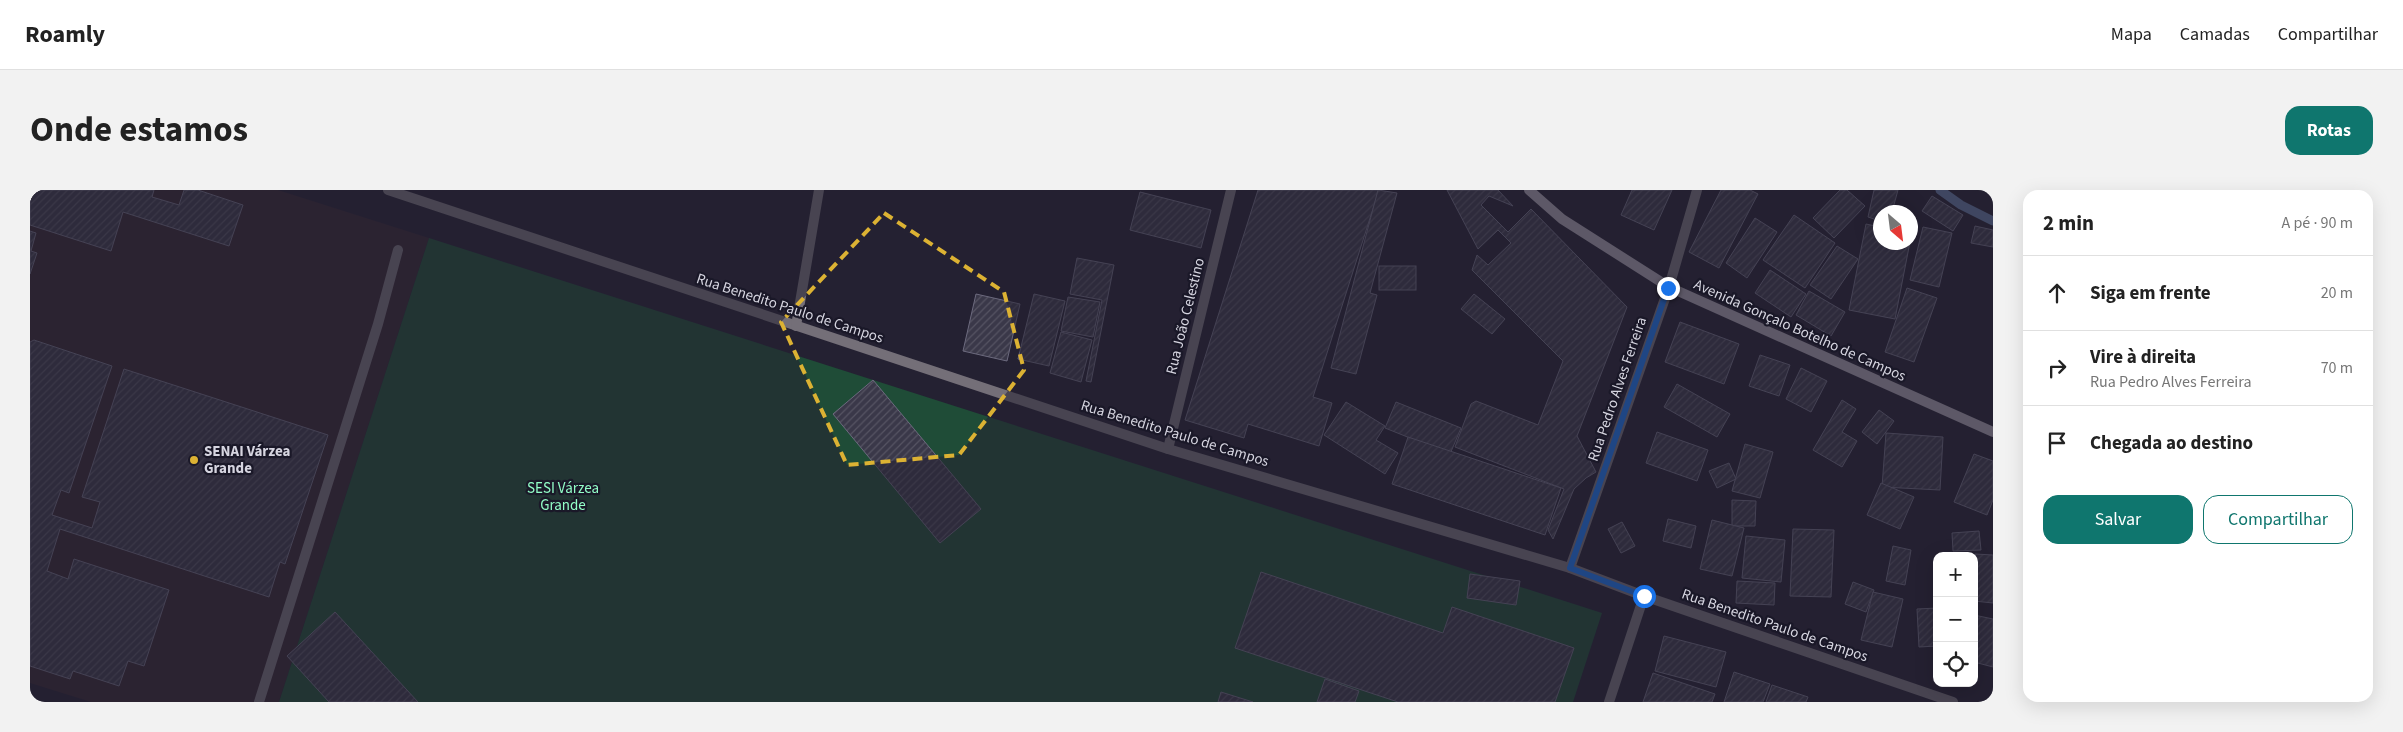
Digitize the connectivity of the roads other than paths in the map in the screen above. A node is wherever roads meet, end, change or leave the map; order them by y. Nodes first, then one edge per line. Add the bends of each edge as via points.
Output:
1 (388, 190) edge
2 (819, 190) edge
3 (1231, 190) edge
4 (1529, 190) edge
5 (1697, 190) edge
6 (398, 250) dead end
7 (1668, 288) junction
8 (796, 326) junction
9 (1993, 432) edge
10 (1168, 449) junction
11 (1570, 568) junction
12 (1644, 596) junction
13 (259, 702) edge
14 (1609, 702) edge
15 (1953, 702) edge

1 - 8 street, Rua Benedito Paulo de Campos
2 - 8 street
3 - 10 street, Rua João Celestino
4 - 7 street, Avenida Gonçalo Botelho de Campos via 1562,219
5 - 7 street, Rua Pedro Alves Ferreira
6 - 13 street via 378,324
7 - 9 street, Avenida Gonçalo Botelho de Campos
7 - 11 street, Rua Pedro Alves Ferreira
8 - 10 street, Rua Benedito Paulo de Campos
10 - 11 street, Rua Benedito Paulo de Campos
11 - 12 street, Rua Benedito Paulo de Campos
12 - 14 street
12 - 15 street, Rua Benedito Paulo de Campos

